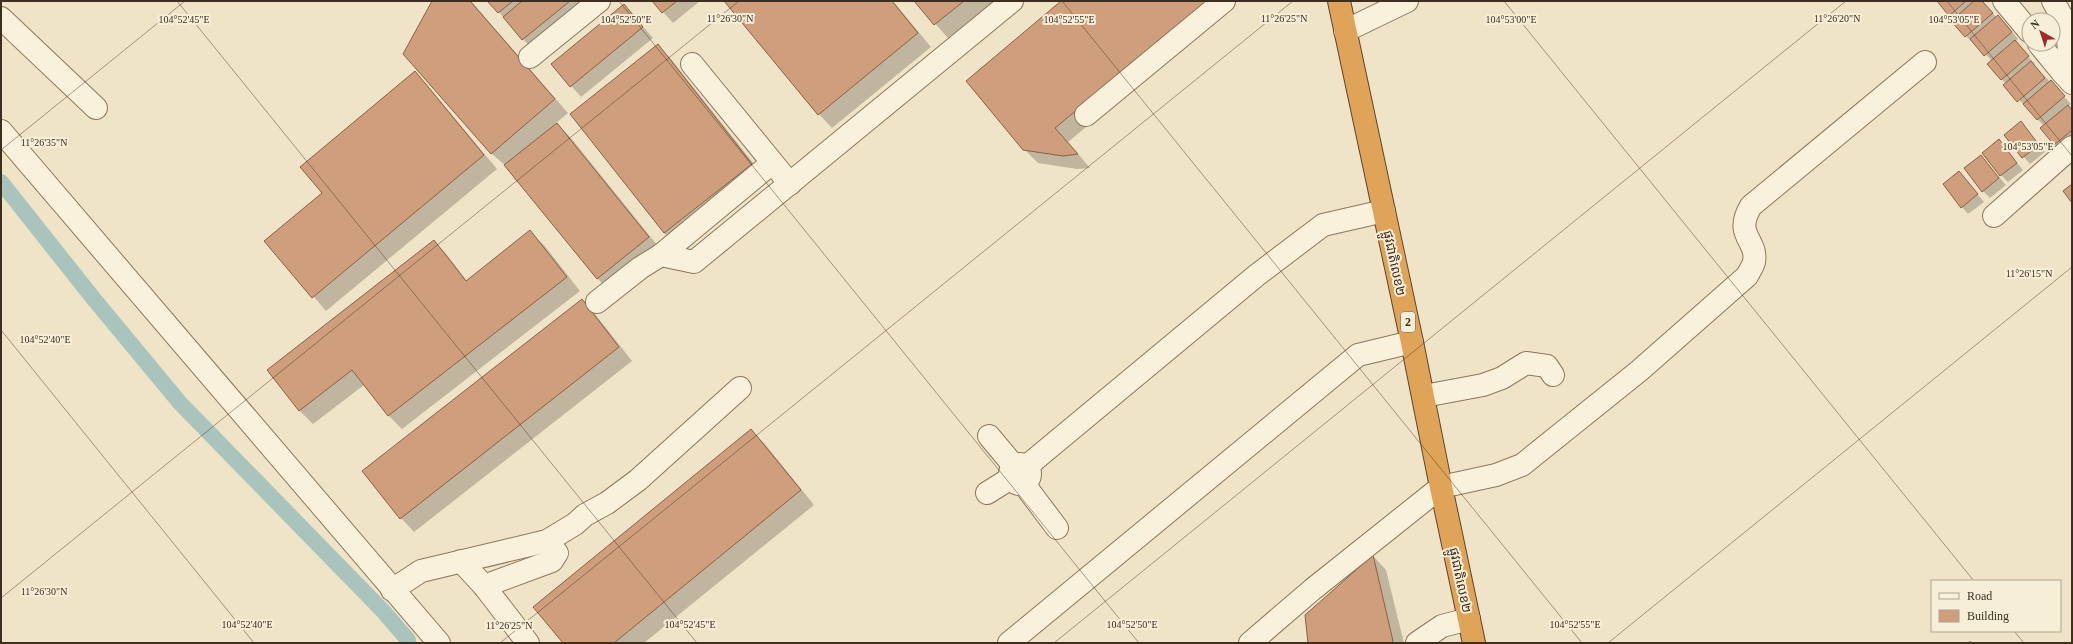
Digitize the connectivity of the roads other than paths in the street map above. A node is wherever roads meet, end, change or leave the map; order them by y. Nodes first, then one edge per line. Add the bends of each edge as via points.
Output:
1 (598, 1) edge
2 (1012, 1) edge
3 (1224, 1) edge
4 (1339, 1) edge
5 (1407, 1) edge
6 (2004, 1) edge
7 (2053, 1) edge
8 (1, 18) edge
9 (2021, 21) edge
10 (1345, 31) junction
11 (2071, 48) edge
12 (2047, 52) edge
13 (530, 56) dead end
14 (1925, 62) dead end
15 (692, 64) dead end
16 (2067, 77) edge
17 (96, 108) dead end
18 (1086, 115) dead end
19 (1, 131) edge
20 (2072, 147) edge
21 (772, 163) junction
22 (790, 184) junction
23 (1384, 211) junction
24 (1994, 216) dead end
25 (661, 255) junction
26 (597, 302) dead end
27 (1412, 342) junction
28 (1553, 375) dead end
29 (740, 388) dead end
30 (1424, 396) junction
31 (989, 436) dead end
32 (1019, 473) junction
33 (1440, 487) junction
34 (986, 493) dead end
35 (1057, 528) dead end
36 (547, 541) junction
37 (461, 561) junction
38 (484, 586) junction
39 (392, 590) junction
40 (1469, 619) junction
41 (431, 640) edge
42 (528, 643) edge
43 (1009, 643) edge
44 (1250, 643) edge
45 (1417, 643) edge
46 (1474, 643) edge

1 - 13 street
2 - 22 street
3 - 18 street
4 - 10 highway, ផ្លូវជាតិលេខ២ / 2
5 - 10 street
6 - 9 street
7 - 11 street via 2066,24
8 - 17 street
10 - 23 highway, ផ្លូវជាតិលេខ២ / 2
11 - 16 street
12 - 16 street
14 - 33 street via 1751,206 1744,218 1744,229 1754,262 1746,276 1645,366 1522,465 1496,475
15 - 21 street
19 - 39 street
20 - 24 street
21 - 22 street
21 - 25 street
22 - 25 street via 694,262
23 - 27 highway, ផ្លូវជាតិលេខ២ / 2
23 - 32 street via 1323,225 1257,275
25 - 26 street
27 - 30 highway, ផ្លូវជាតិលេខ២ / 2
27 - 43 street via 1358,355
28 - 30 street via 1547,366 1526,363 1502,378 1483,385
29 - 36 street via 634,484
30 - 33 highway, ផ្លូវជាតិលេខ២ / 2
31 - 32 street
32 - 34 street
32 - 35 street
33 - 40 highway, ផ្លូវជាតិលេខ២ / 2
33 - 44 street via 1312,589
36 - 37 street
36 - 38 street via 556,553 552,561
37 - 38 street
37 - 39 street via 421,571
38 - 42 street
39 - 41 street
40 - 45 street via 1442,626
40 - 46 highway, ផ្លូវជាតិលេខ២ / 2

